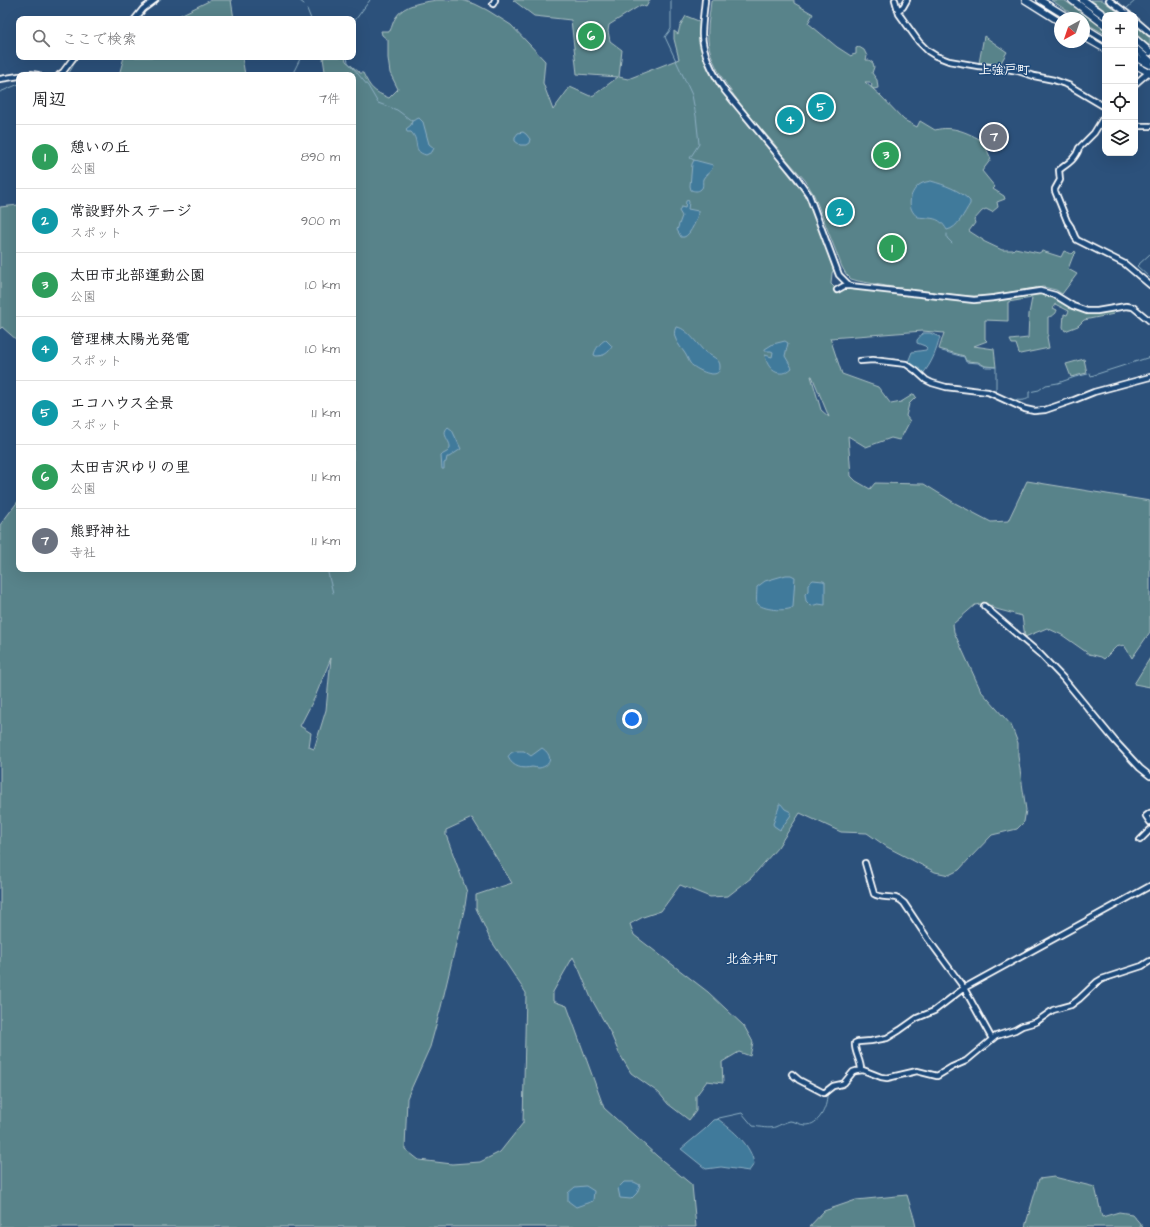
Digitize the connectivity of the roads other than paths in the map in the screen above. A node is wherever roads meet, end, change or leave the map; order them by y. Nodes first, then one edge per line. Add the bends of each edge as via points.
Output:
1 (155, 0) edge
2 (705, 0) edge
3 (894, 0) edge
4 (907, 0) edge
5 (1025, 0) edge
6 (1040, 0) edge
7 (1072, 0) edge
8 (1083, 0) edge
9 (1109, 0) edge
10 (898, 10) junction
11 (1059, 12) edge
12 (1125, 12) edge
13 (1102, 14) edge
14 (137, 16) edge
15 (1054, 18) edge
16 (1102, 23) edge
17 (1138, 23) edge
18 (1090, 31) edge
19 (1150, 33) edge
20 (1102, 38) edge
21 (1090, 40) edge
22 (1138, 42) edge
23 (1103, 48) edge
24 (1138, 51) edge
25 (1150, 52) edge
26 (1138, 59) edge
27 (72, 60) edge
28 (1150, 61) edge
29 (1150, 65) edge
30 (1138, 66) edge
31 (64, 72) edge
32 (1149, 72) edge
33 (16, 76) edge
34 (0, 79) edge
35 (1138, 81) edge
36 (1102, 105) edge
37 (1102, 119) edge
38 (1138, 126) edge
39 (1150, 126) edge
40 (1150, 285) edge
41 (850, 286) junction
42 (837, 290) dead end
43 (1150, 321) edge
44 (860, 361) dead end
45 (1150, 377) edge
46 (984, 606) dead end
47 (1150, 776) edge
48 (1150, 813) edge
49 (1150, 822) edge
50 (1150, 830) edge
51 (1140, 840) dead end
52 (865, 864) dead end
53 (1150, 886) edge
54 (1150, 961) edge
55 (964, 988) junction
56 (992, 1039) junction
57 (860, 1070) junction
58 (792, 1074) dead end

1 - 14 street
2 - 41 street via 703,41 716,77 807,192 840,275
3 - 10 street
4 - 10 street
5 - 15 main road
6 - 11 main road
7 - 16 highway
8 - 13 highway
9 - 12 street
10 - 36 street via 919,42 936,56 1054,80 1068,85
17 - 19 street
18 - 20 main road
21 - 23 main road
22 - 25 highway
24 - 28 highway
26 - 29 main road
27 - 31 street
30 - 32 main road
32 - 35 street
33 - 34 street
37 - 40 street via 1072,161 1059,170 1060,180 1055,191 1077,240 1125,264
38 - 39 street
41 - 42 street
41 - 43 street via 974,300 1040,291 1055,295 1087,311 1133,307
44 - 45 street via 906,364 932,384 988,392 1028,411 1045,410 1094,392
46 - 47 street via 1040,654 1115,741
48 - 49 street via 1146,816
50 - 51 street
52 - 55 street via 874,894 895,897 904,902
53 - 55 street
54 - 56 street via 1102,979 1071,1005 1053,1010 1036,1022
55 - 56 street
55 - 57 street via 934,1011 917,1018 886,1038 855,1043
56 - 57 street via 966,1062 937,1076 917,1071 887,1078
57 - 58 street via 854,1072 842,1084 833,1086 824,1093

